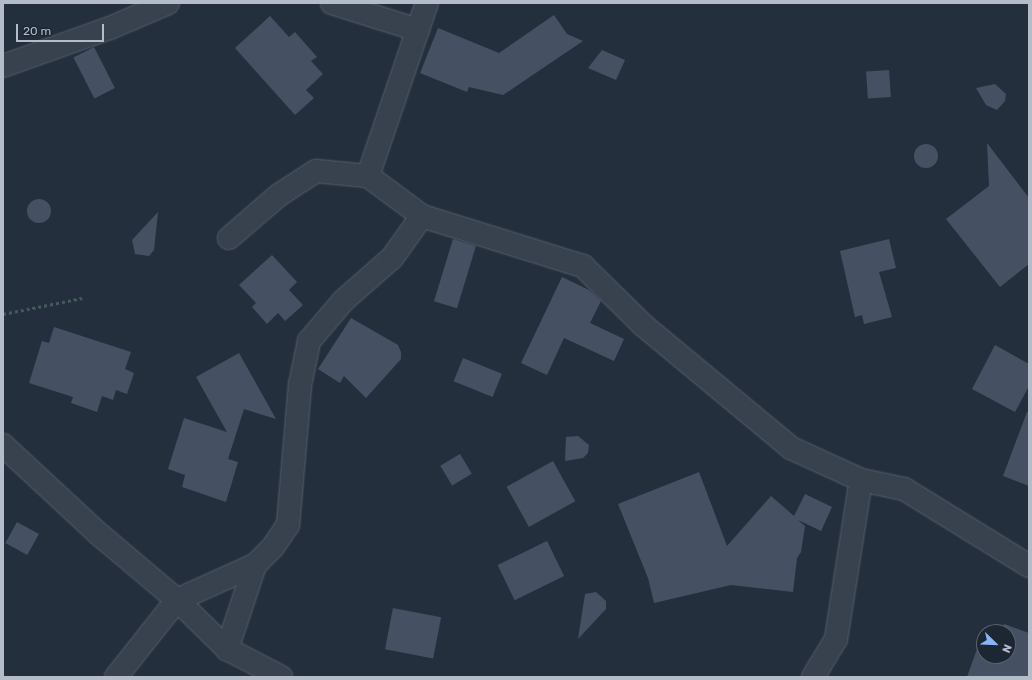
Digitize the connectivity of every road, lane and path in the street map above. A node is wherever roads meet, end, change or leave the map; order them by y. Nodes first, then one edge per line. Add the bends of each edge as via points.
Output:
1 (168, 3) edge
2 (332, 3) edge
3 (427, 3) edge
4 (418, 30) junction
5 (3, 66) edge
6 (368, 176) junction
7 (422, 216) junction
8 (229, 238) dead end
9 (82, 298) dead end
10 (3, 314) edge
11 (3, 445) edge
12 (861, 480) junction
13 (256, 565) junction
14 (1029, 566) edge
15 (177, 600) junction
16 (226, 649) junction
17 (116, 677) edge
18 (281, 677) edge
19 (813, 677) edge

1 - 5 street via 110,28
2 - 4 street
3 - 4 street
4 - 6 street
6 - 7 street
6 - 8 street via 316,171 279,195
7 - 12 street via 583,266 643,326 791,448
7 - 13 street via 392,258 343,301 309,341 300,385 288,525
9 - 10 path
11 - 15 street via 100,535
12 - 14 street via 904,489
12 - 19 street via 836,639
13 - 15 street
13 - 16 street
15 - 16 street
15 - 17 street
16 - 18 street

